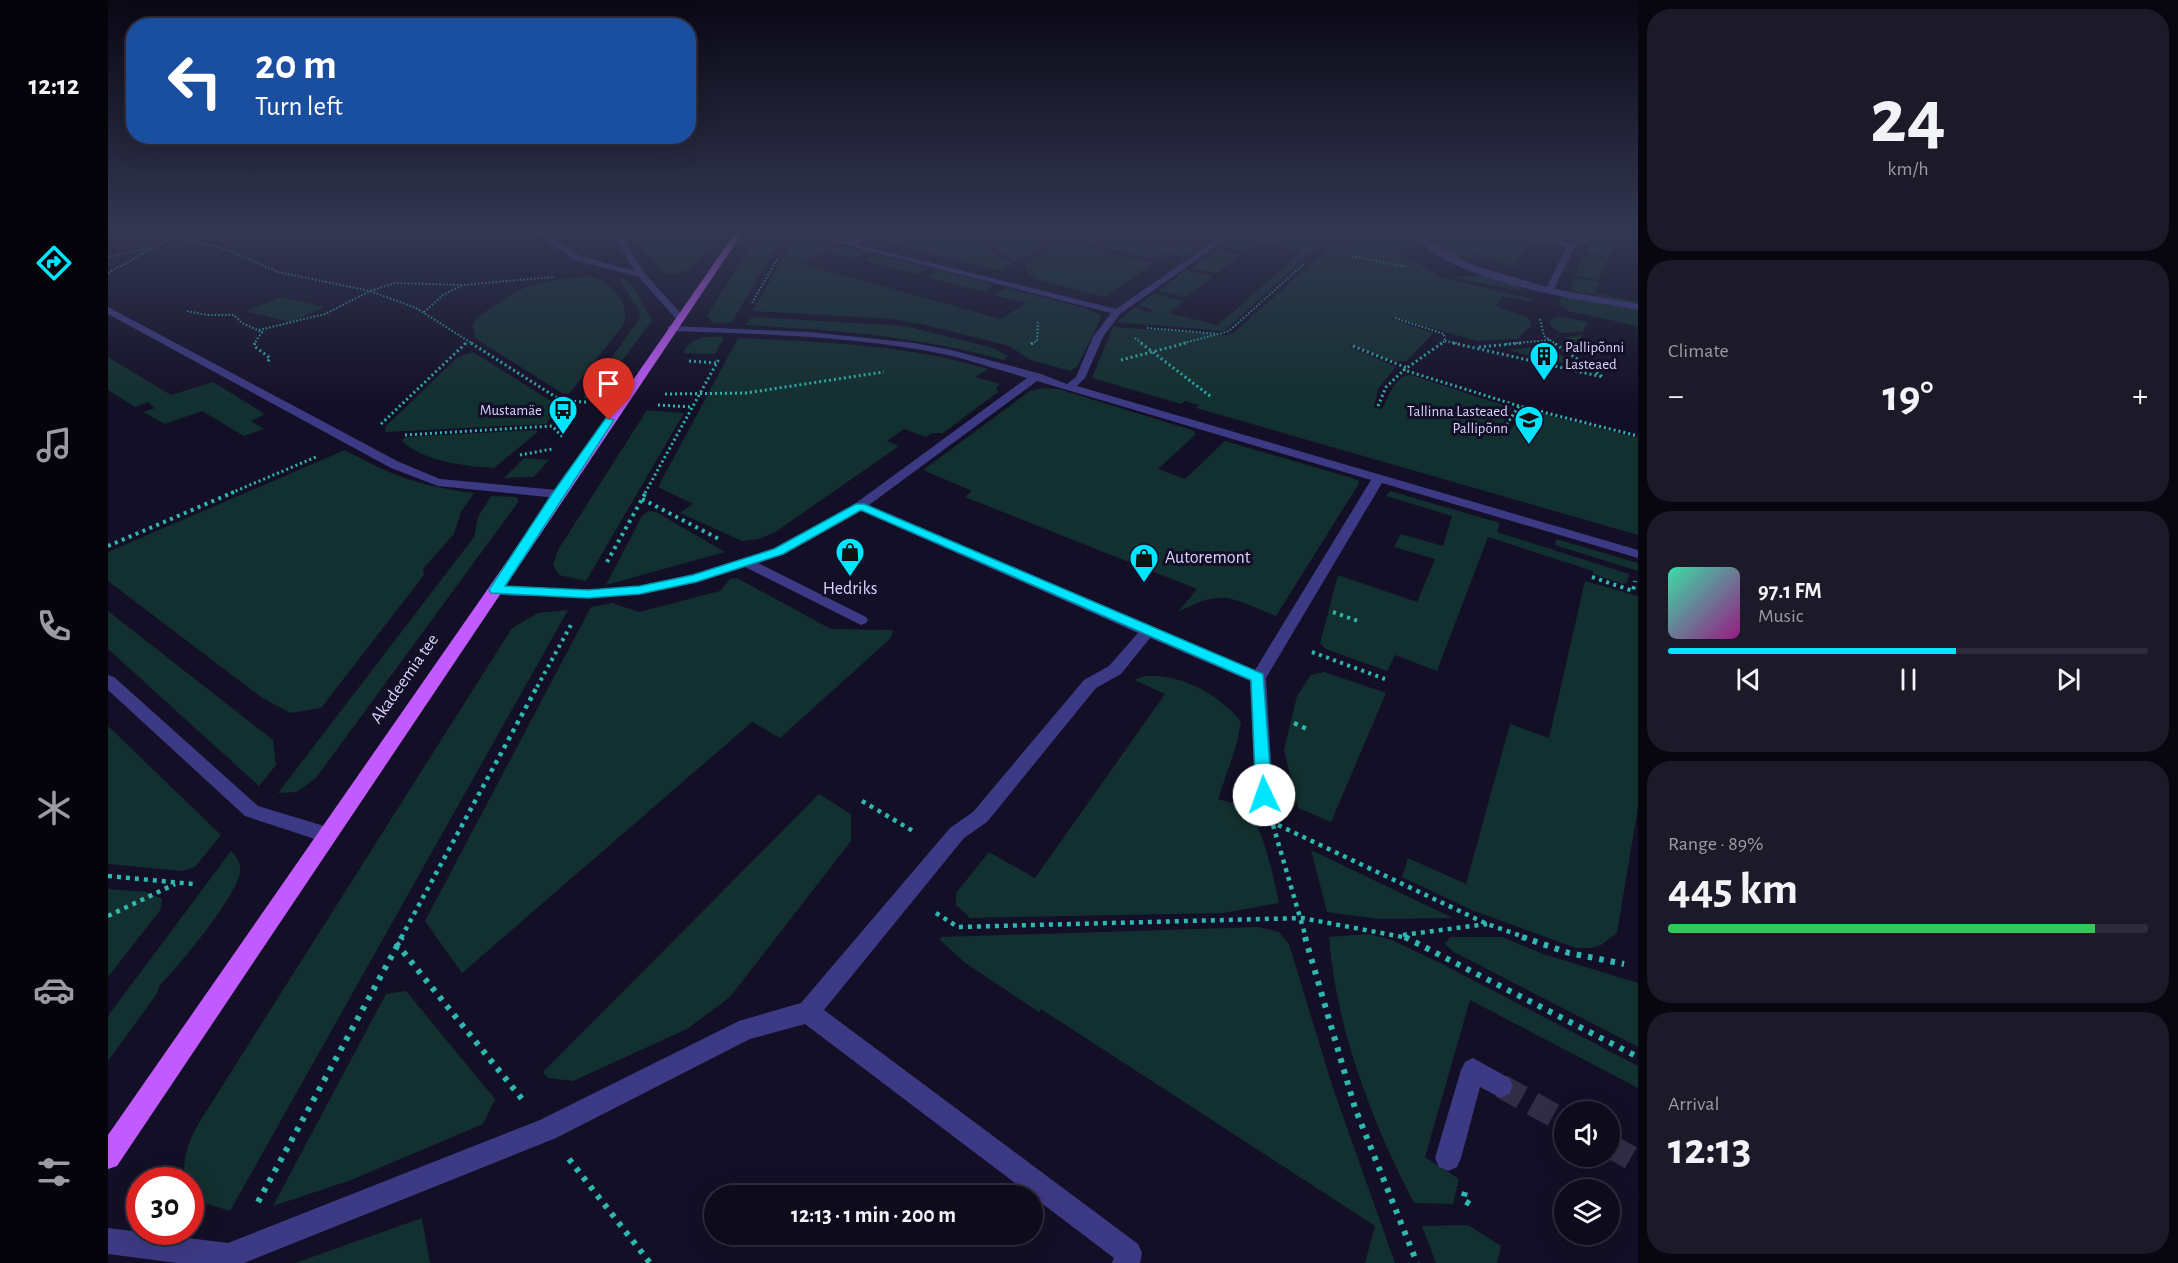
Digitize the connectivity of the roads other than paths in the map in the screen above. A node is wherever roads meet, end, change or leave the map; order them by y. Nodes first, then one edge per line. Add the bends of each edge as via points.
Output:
1 (651, 288) edge
2 (700, 288) edge
3 (1022, 288) edge
4 (1152, 288) edge
5 (1546, 288) edge
6 (1550, 289) joint
7 (1638, 307) edge
8 (108, 310) edge
9 (1118, 312) junction
10 (676, 322) junction
11 (1037, 376) junction
12 (1071, 386) junction
13 (1379, 477) junction
14 (557, 494) junction
15 (860, 506) junction
16 (1638, 554) edge
17 (746, 562) junction
18 (496, 590) junction
19 (861, 620) dead end
20 (1148, 631) junction
21 (1258, 678) junction
22 (108, 681) edge
23 (1264, 795) road end
24 (327, 835) junction
25 (808, 1012) junction
26 (1501, 1086) tunnel mouth
27 (108, 1157) edge
28 (1448, 1158) dead end
29 (108, 1241) edge
30 (1126, 1263) edge

1 - 10 street
2 - 10 main road, Akadeemia tee
3 - 9 street
4 - 9 street
5 - 6 street
6 - 7 street
8 - 14 street via 395,465 438,482
9 - 12 street via 1098,337 1084,370
10 - 11 street via 882,340 948,352
10 - 14 main road, Akadeemia tee
11 - 12 street
11 - 15 street
12 - 13 street
13 - 16 street
13 - 21 street
14 - 18 main road, Akadeemia tee
15 - 17 street via 778,552
15 - 20 street
17 - 18 street via 640,590 588,594
17 - 19 street
18 - 24 main road, Akadeemia tee
20 - 21 street
20 - 25 street via 1115,670 1090,684 980,817 957,833
21 - 23 street
22 - 24 street via 252,811
24 - 27 main road, Akadeemia tee
25 - 29 street via 747,1029 547,1129 228,1256
25 - 30 street via 1129,1253
26 - 28 street via 1473,1070

